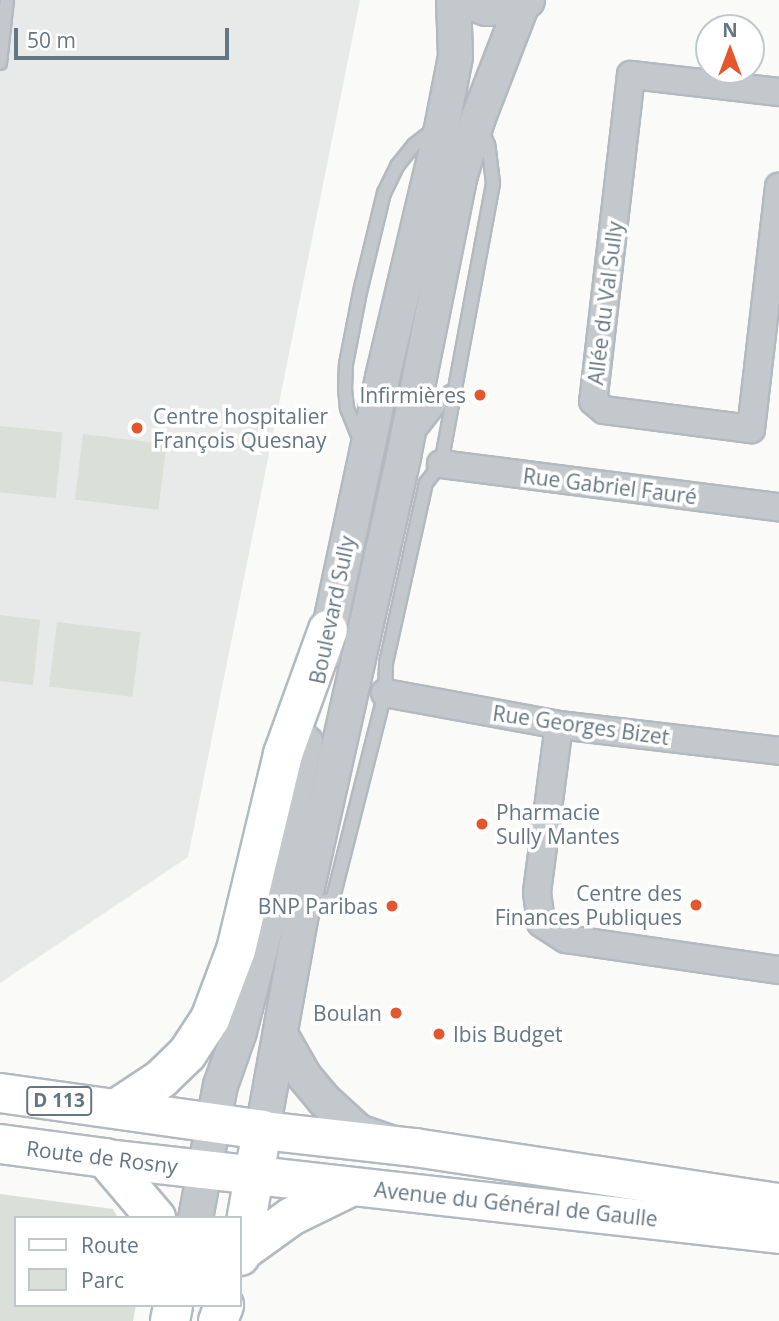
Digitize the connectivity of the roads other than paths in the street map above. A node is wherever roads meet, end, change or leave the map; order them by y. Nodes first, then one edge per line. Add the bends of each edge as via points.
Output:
1 (7, 0) edge
2 (453, 0) edge
3 (463, 0) edge
4 (524, 1) edge
5 (0, 63) edge
6 (779, 92) edge
7 (478, 117) junction
8 (779, 187) edge
9 (453, 389) junction
10 (403, 456) junction
11 (441, 464) junction
12 (779, 507) edge
13 (328, 630) junction
14 (384, 693) junction
15 (559, 725) junction
16 (779, 751) edge
17 (301, 913) junction
18 (779, 970) edge
19 (280, 1034) junction
20 (0, 1093) edge
21 (117, 1108) junction
22 (211, 1122) junction
23 (262, 1130) junction
24 (0, 1144) edge
25 (402, 1146) junction
26 (104, 1158) junction
27 (205, 1170) junction
28 (253, 1175) junction
29 (350, 1187) junction
30 (779, 1202) edge
31 (154, 1216) edge
32 (195, 1216) edge
33 (779, 1234) edge
34 (242, 1242) edge
35 (242, 1253) edge

1 - 5 lane
2 - 13 street, Boulevard Sully via 455,56 442,123
3 - 4 street via 486,8
4 - 7 street, Boulevard Sully
6 - 8 street, Allée du Val Sully via 631,75 593,401 604,410 751,429
7 - 9 lane via 488,145 493,183
7 - 10 street, Boulevard Sully via 460,174
9 - 10 lane
9 - 11 lane
10 - 17 street, Boulevard Sully
11 - 12 street, Rue Gabriel Fauré
11 - 14 lane via 426,483 386,663
13 - 21 main road via 283,754 236,950 209,1018 187,1054 161,1079
13 - 22 street, Boulevard Sully via 260,948
14 - 15 street, Rue Georges Bizet
14 - 17 lane via 332,898
15 - 16 street, Rue Georges Bizet
15 - 18 street via 537,893 541,923 566,939
17 - 19 street, Boulevard Sully
19 - 23 street, Boulevard Sully
19 - 25 street via 304,1076 344,1120 358,1131
20 - 21 main road, D 113
21 - 22 main road, D 113
22 - 23 main road, D 113
22 - 27 street, Boulevard Sully
23 - 25 main road, Avenue du Général de Gaulle / D 113
23 - 28 main road, Boulevard Sully
24 - 26 main road, Route de Rosny / D 113
25 - 30 main road, Avenue du Général de Gaulle / D 113
26 - 27 main road, Route de Rosny / D 113
26 - 31 main road
27 - 28 main road, D 113
27 - 32 street, Boulevard Sully
28 - 29 main road, Avenue du Général de Gaulle / D 113
28 - 34 main road, Boulevard Sully
29 - 33 main road, Avenue du Général de Gaulle / D 113
29 - 35 main road via 291,1216

